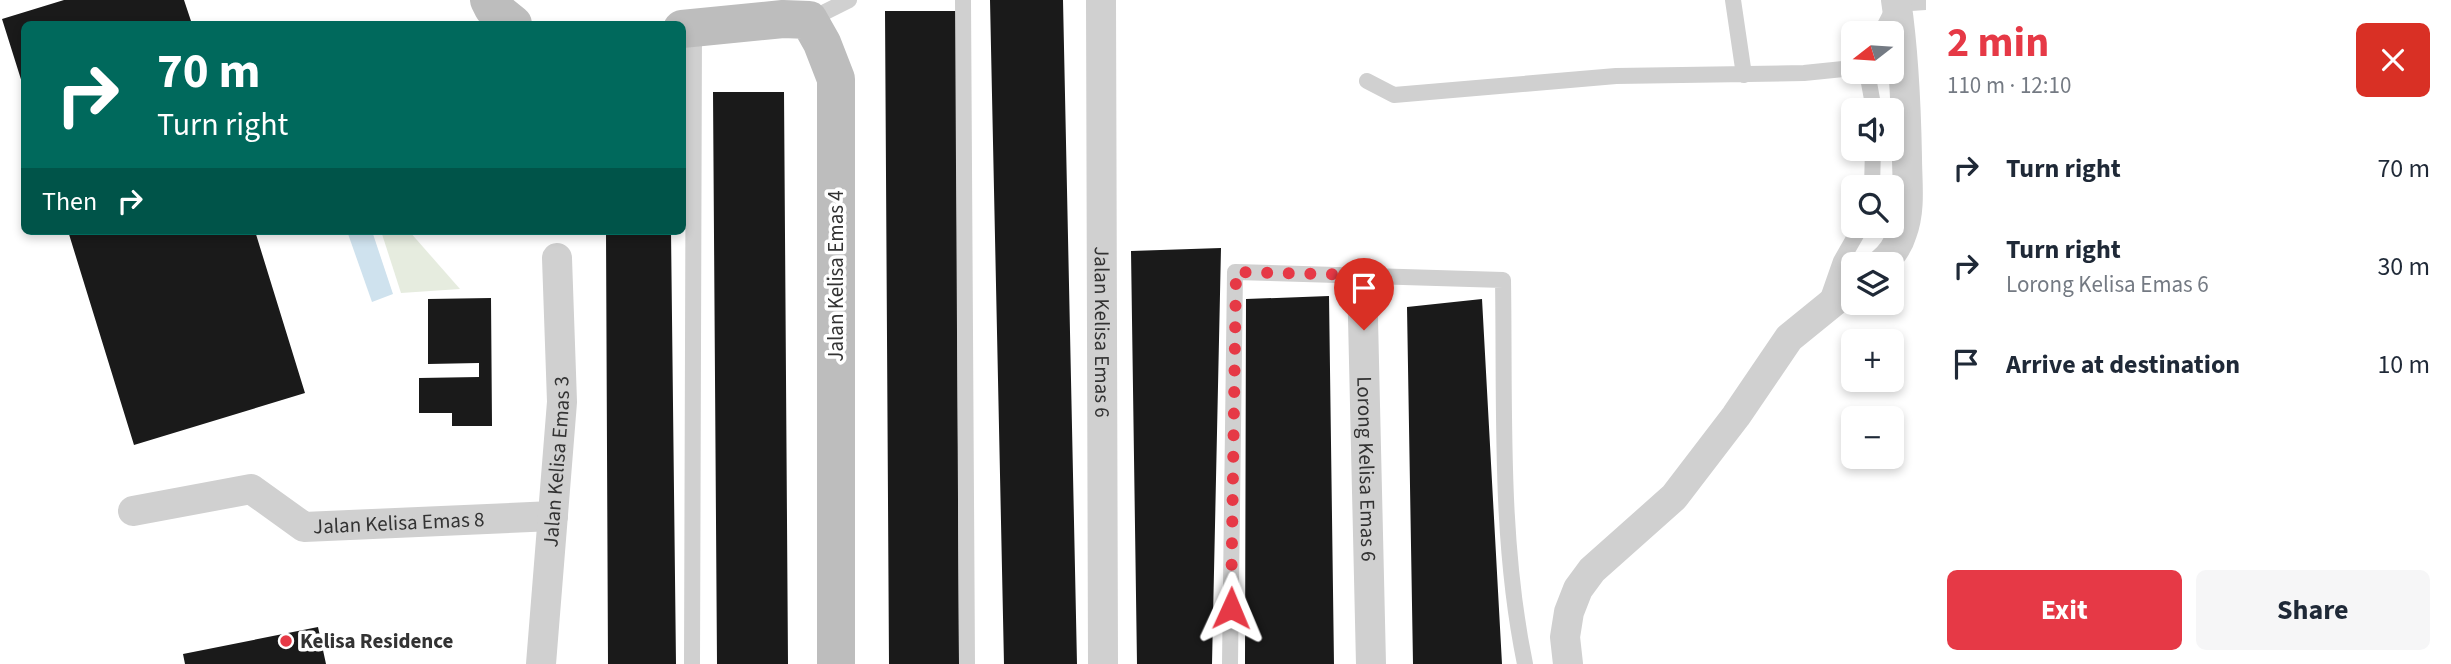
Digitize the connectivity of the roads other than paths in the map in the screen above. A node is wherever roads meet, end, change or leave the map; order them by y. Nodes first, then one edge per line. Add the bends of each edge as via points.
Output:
1 (489, 0) edge
2 (849, 0) edge
3 (963, 0) edge
4 (1101, 0) edge
5 (1733, 0) edge
6 (1896, 2) edge
7 (1926, 2) edge
8 (809, 20) junction
9 (509, 21) edge
10 (1887, 21) edge
11 (688, 28) edge
12 (1841, 69) edge
13 (1744, 75) junction
14 (1367, 81) dead end
15 (1854, 238) edge
16 (1893, 252) edge
17 (557, 258) dead end
18 (1362, 275) junction
19 (1841, 295) edge
20 (1825, 307) junction
21 (133, 511) dead end
22 (553, 516) junction
23 (541, 664) edge
24 (692, 664) edge
25 (836, 664) edge
26 (967, 664) edge
27 (1103, 664) edge
28 (1230, 664) edge
29 (1371, 664) edge
30 (1525, 664) edge
31 (1568, 664) edge

1 - 9 street
2 - 8 lane
3 - 26 lane
4 - 27 street, Jalan Kelisa Emas 6
5 - 13 lane
6 - 7 lane
6 - 10 lane
6 - 16 street via 1906,86 1908,205
8 - 11 street
8 - 25 street, Jalan Kelisa Emas 4 via 836,79
11 - 24 lane
12 - 13 lane
13 - 14 lane via 1616,76 1394,95
15 - 20 lane
17 - 22 street, Jalan Kelisa Emas 3 via 562,402
18 - 28 lane via 1236,272
18 - 29 street, Lorong Kelisa Emas 6
18 - 30 lane via 1503,280 1507,517
19 - 20 street
20 - 31 street via 1789,338 1674,497 1592,570 1578,589 1565,637
21 - 22 street, Jalan Kelisa Emas 8 via 251,489 304,527
22 - 23 street, Jalan Kelisa Emas 3

